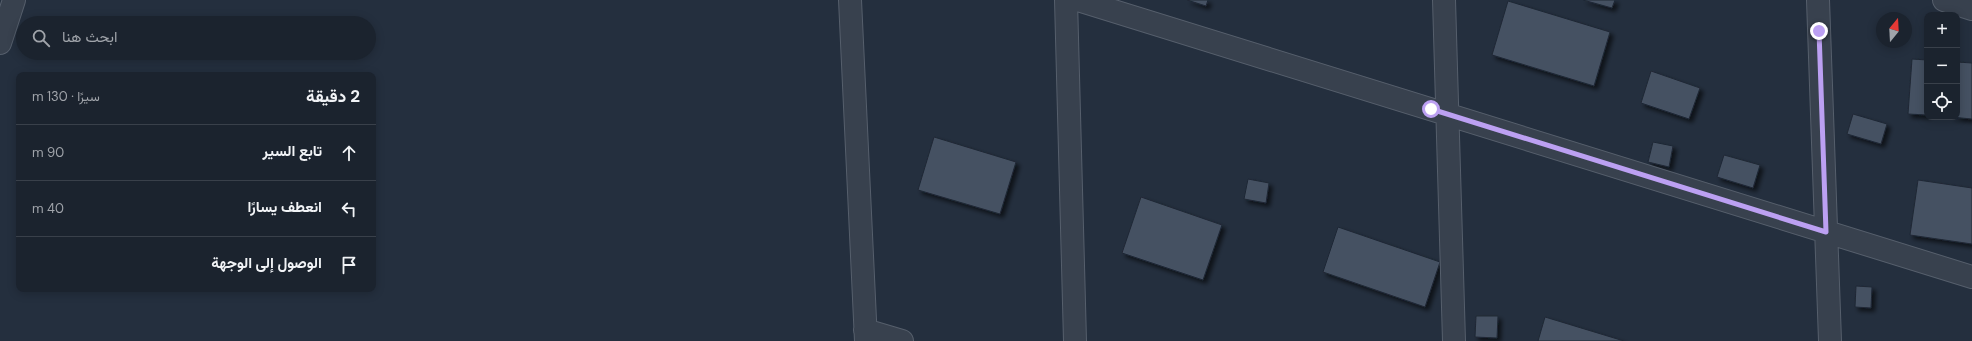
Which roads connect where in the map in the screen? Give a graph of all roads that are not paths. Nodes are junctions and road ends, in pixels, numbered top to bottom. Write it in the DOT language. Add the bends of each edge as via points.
graph roads {
  1 [pos="14,0"];
  2 [pos="850,0"];
  3 [pos="1066,0"];
  4 [pos="1078,0"];
  5 [pos="1444,0"];
  6 [pos="1818,0"];
  7 [pos="1944,0"];
  8 [pos="1972,9"];
  9 [pos="0,43"];
  10 [pos="1446,114"];
  11 [pos="1826,232"];
  12 [pos="1972,277"];
  13 [pos="866,335"];
  14 [pos="902,341"];
  15 [pos="1075,341"];
  16 [pos="1454,341"];
  17 [pos="1830,341"];
  1 -- 9 [label="street"];
  2 -- 13 [label="street"];
  3 -- 15 [label="street"];
  4 -- 10 [label="street"];
  5 -- 10 [label="street"];
  6 -- 11 [label="street"];
  7 -- 8 [label="street"];
  10 -- 11 [label="street"];
  10 -- 16 [label="street"];
  11 -- 12 [label="street"];
  11 -- 17 [label="street"];
  13 -- 14 [label="street"];
}
